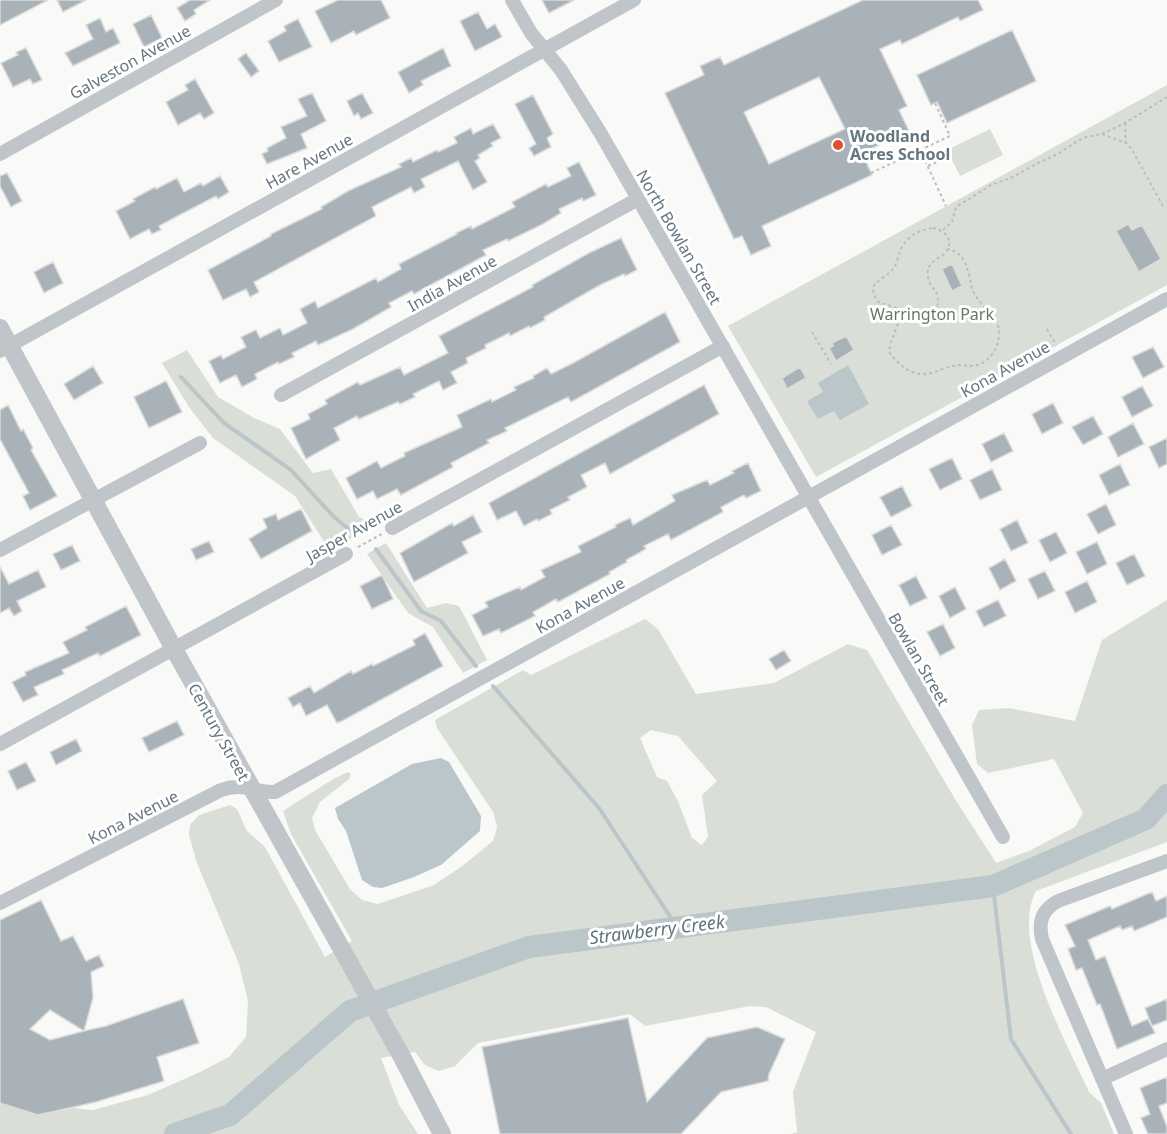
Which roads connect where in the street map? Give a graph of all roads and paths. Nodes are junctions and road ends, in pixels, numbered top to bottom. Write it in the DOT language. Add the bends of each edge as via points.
graph roads {
  1 [pos="276,0"];
  2 [pos="512,0"];
  3 [pos="634,0"];
  4 [pos="544,49"];
  5 [pos="1167,97"];
  6 [pos="935,103"];
  7 [pos="1125,123"];
  8 [pos="1102,134"];
  9 [pos="1126,143"];
  10 [pos="920,150"];
  11 [pos="0,154"];
  12 [pos="950,156"];
  13 [pos="928,166"];
  14 [pos="871,173"];
  15 [pos="638,199"];
  16 [pos="946,206"];
  17 [pos="1163,206"];
  18 [pos="943,230"];
  19 [pos="947,249"];
  20 [pos="1167,299"];
  21 [pos="901,312"];
  22 [pos="0,328"];
  23 [pos="1047,329"];
  24 [pos="812,332"];
  25 [pos="723,346"];
  26 [pos="5,348"];
  27 [pos="1058,348"];
  28 [pos="831,364"];
  29 [pos="281,395"];
  30 [pos="200,442"];
  31 [pos="807,498"];
  32 [pos="94,500"];
  33 [pos="392,528"];
  34 [pos="0,550"];
  35 [pos="345,554"];
  36 [pos="174,649"];
  37 [pos="0,744"];
  38 [pos="250,788"];
  39 [pos="1003,837"];
  40 [pos="1167,861"];
  41 [pos="0,903"];
  42 [pos="1167,1048"];
  43 [pos="1102,1079"];
  44 [pos="442,1134"];
  45 [pos="1126,1134"];
  1 -- 11 [label="street, Galveston Avenue"];
  2 -- 4 [label="street, North Bowlan Street"];
  3 -- 4 [label="street, Hare Avenue"];
  4 -- 15 [label="street, North Bowlan Street" via="561,70"];
  4 -- 26 [label="street, Hare Avenue"];
  5 -- 7 [label="path"];
  6 -- 10 [label="path" via="950,136"];
  7 -- 8 [label="path"];
  7 -- 9 [label="path"];
  8 -- 9 [label="path"];
  8 -- 18 [label="path" via="1086,137 976,193 956,207 952,222"];
  9 -- 17 [label="path"];
  10 -- 13 [label="path"];
  10 -- 14 [label="path"];
  12 -- 13 [label="path"];
  13 -- 16 [label="path"];
  15 -- 25 [label="street, North Bowlan Street"];
  15 -- 29 [label="street, India Avenue"];
  18 -- 19 [label="path" via="949,240"];
  18 -- 21 [label="path" via="926,229 908,238 893,269 875,283 878,302"];
  19 -- 21 [label="path" via="932,261 928,273 938,295 937,309 929,318 916,320"];
  19 -- 21 [label="path" via="956,250 962,257 973,292 997,322 999,341 992,356 974,366 955,365 925,374 912,373 889,352"];
  20 -- 31 [label="street, Kona Avenue"];
  22 -- 26 [label="street, Century Street"];
  23 -- 27 [label="path"];
  24 -- 28 [label="path"];
  25 -- 31 [label="street, North Bowlan Street"];
  25 -- 33 [label="street, Jasper Avenue"];
  26 -- 32 [label="street, Century Street"];
  30 -- 32 [label="street"];
  31 -- 38 [label="street, Kona Avenue" via="275,792"];
  31 -- 39 [label="street, Bowlan Street"];
  32 -- 34 [label="street"];
  32 -- 36 [label="street, Century Street"];
  33 -- 35 [label="path, Jasper Avenue"];
  35 -- 36 [label="street, Jasper Avenue"];
  36 -- 37 [label="street, Jasper Avenue"];
  36 -- 38 [label="street, Century Street"];
  38 -- 41 [label="street, Kona Avenue" via="234,786 221,790"];
  38 -- 44 [label="street, Century Street"];
  40 -- 43 [label="street" via="1058,901 1041,915 1042,939"];
  42 -- 43 [label="street"];
  43 -- 45 [label="street"];
}
